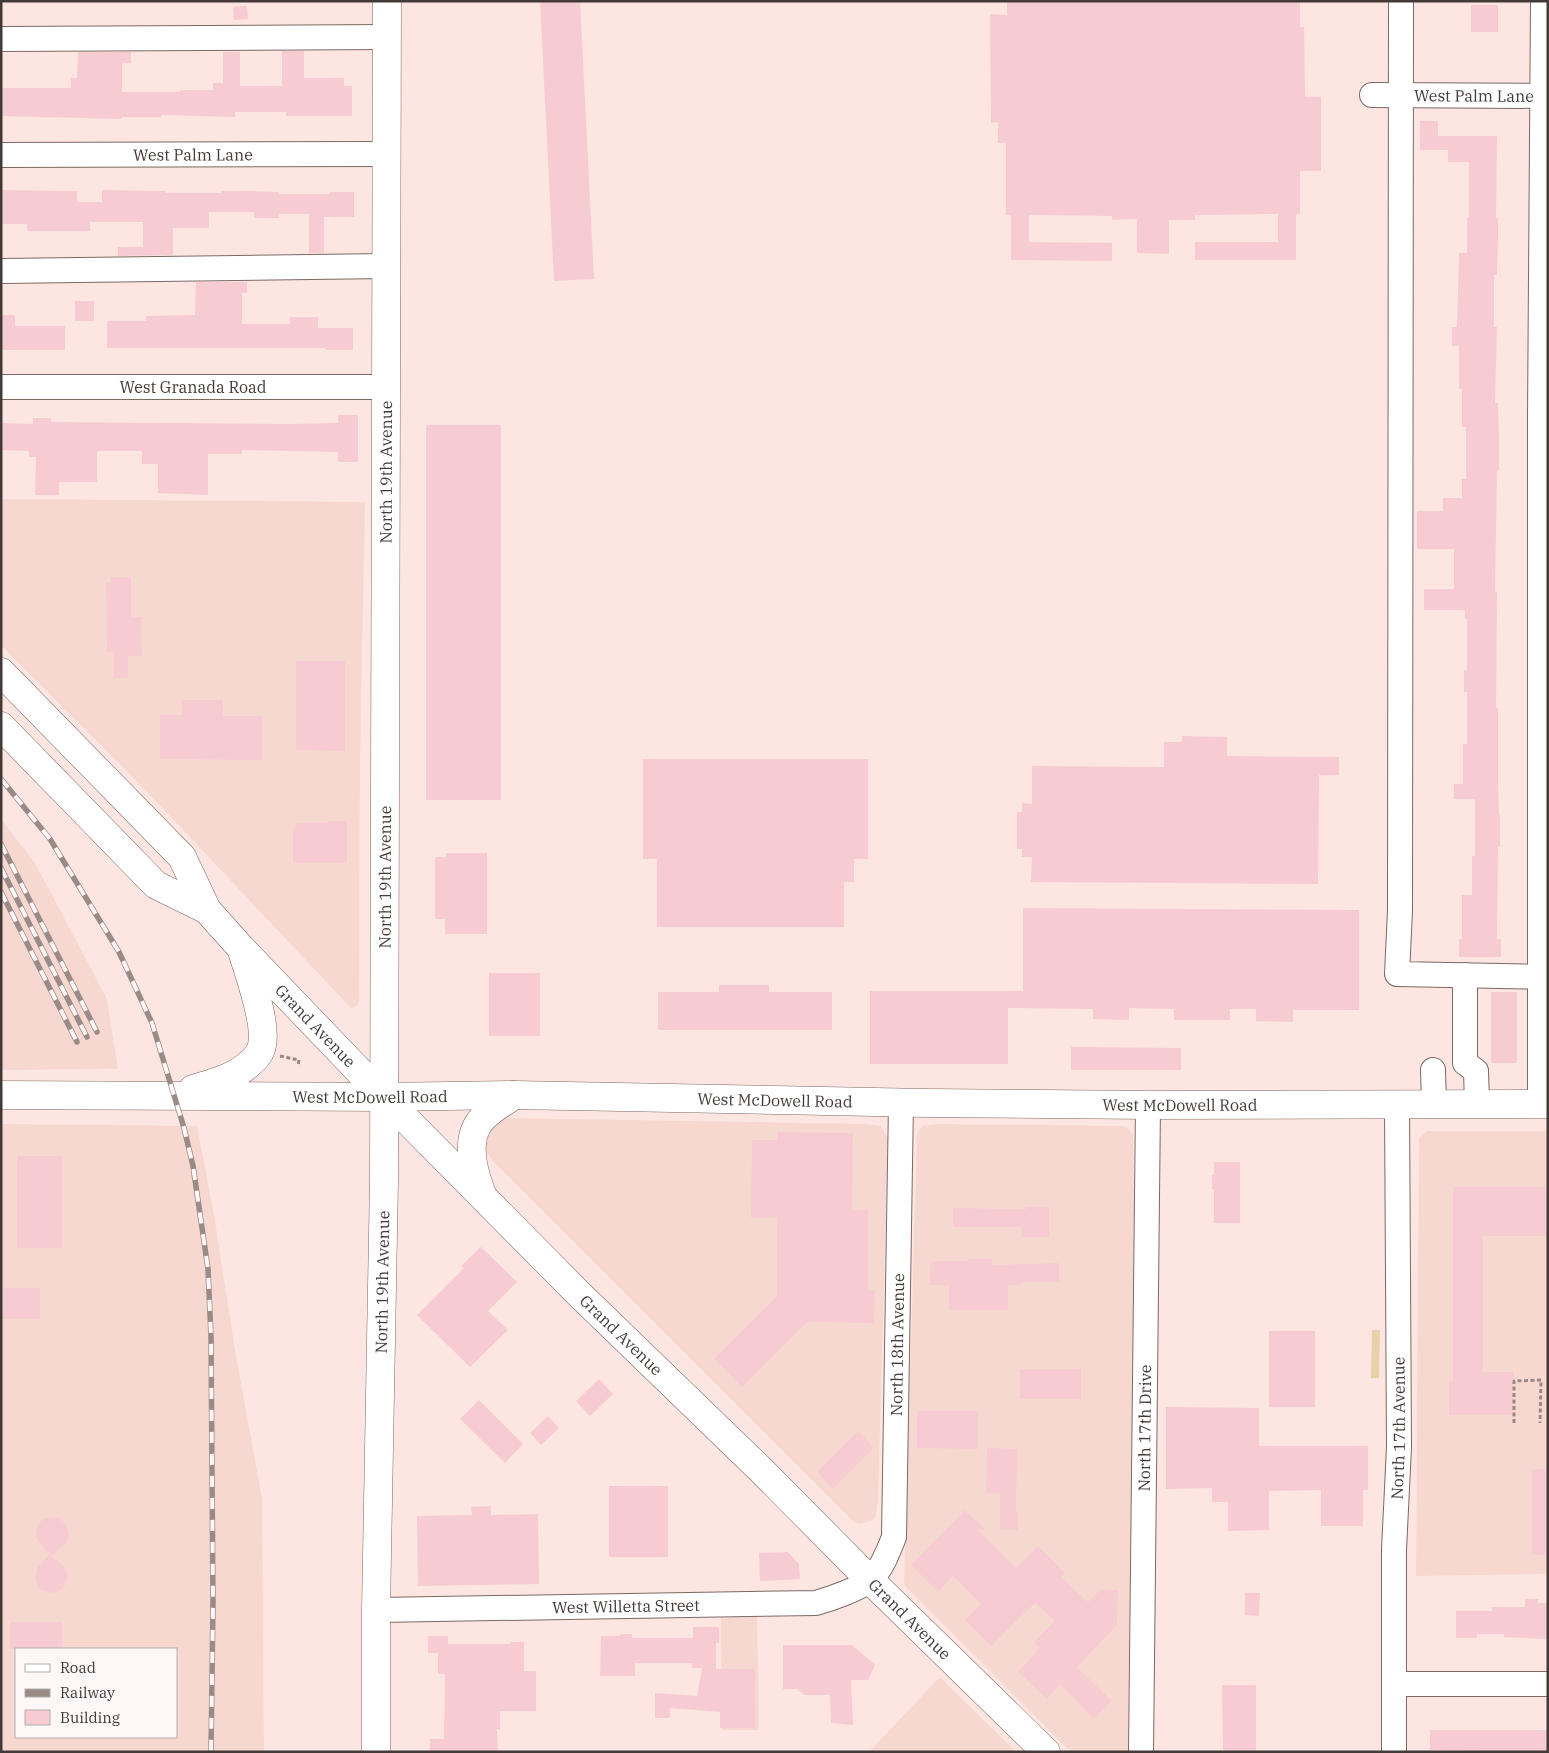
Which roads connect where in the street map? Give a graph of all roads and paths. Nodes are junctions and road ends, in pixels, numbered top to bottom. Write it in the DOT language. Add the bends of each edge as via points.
graph roads {
  1 [pos="387,1"];
  2 [pos="1402,1"];
  3 [pos="1543,1"];
  4 [pos="387,37"];
  5 [pos="1,40"];
  6 [pos="1372,95"];
  7 [pos="1402,95"];
  8 [pos="1545,96"];
  9 [pos="1,154"];
  10 [pos="386,154"];
  11 [pos="387,266"];
  12 [pos="1,271"];
  13 [pos="385,386"];
  14 [pos="1,387"];
  15 [pos="1,672"];
  16 [pos="1,726"];
  17 [pos="207,910"];
  18 [pos="241,948"];
  19 [pos="1465,975"];
  20 [pos="1544,977"];
  21 [pos="274,1055"];
  22 [pos="298,1066"];
  23 [pos="1433,1070"];
  24 [pos="1,1095"];
  25 [pos="175,1095"];
  26 [pos="514,1095"];
  27 [pos="384,1097"];
  28 [pos="901,1102"];
  29 [pos="1397,1104"];
  30 [pos="1434,1104"];
  31 [pos="1477,1104"];
  32 [pos="1544,1104"];
  33 [pos="1148,1105"];
  34 [pos="484,1198"];
  35 [pos="1514,1423"];
  36 [pos="1540,1423"];
  37 [pos="870,1580"];
  38 [pos="376,1610"];
  39 [pos="1395,1684"];
  40 [pos="1548,1684"];
  41 [pos="376,1752"];
  42 [pos="1046,1752"];
  43 [pos="1140,1752"];
  44 [pos="1394,1752"];
  1 -- 4 [label="main road, North 19th Avenue"];
  2 -- 7 [label="street"];
  3 -- 8 [label="street"];
  4 -- 5 [label="street"];
  4 -- 10 [label="main road, North 19th Avenue"];
  6 -- 7 [label="street, West Palm Lane"];
  7 -- 8 [label="street, West Palm Lane"];
  7 -- 19 [label="street" via="1400,912 1397,974"];
  8 -- 20 [label="street" via="1540,427"];
  9 -- 10 [label="street, West Palm Lane"];
  10 -- 11 [label="main road, North 19th Avenue"];
  11 -- 12 [label="street"];
  11 -- 13 [label="main road, North 19th Avenue"];
  13 -- 14 [label="street, West Granada Road"];
  13 -- 27 [label="main road, North 19th Avenue"];
  15 -- 17 [label="main road, Grand Avenue" via="182,857"];
  16 -- 17 [label="main road, Grand Avenue" via="156,885"];
  17 -- 18 [label="main road, Grand Avenue"];
  18 -- 25 [label="main road" via="261,1018 261,1050 241,1070"];
  18 -- 27 [label="main road, Grand Avenue"];
  19 -- 20 [label="street"];
  19 -- 31 [label="street" via="1465,1063 1476,1071"];
  20 -- 32 [label="street"];
  21 -- 22 [label="path" via="299,1060"];
  23 -- 30 [label="street"];
  24 -- 25 [label="main road, West McDowell Road"];
  25 -- 27 [label="main road, West McDowell Road"];
  26 -- 27 [label="main road, West McDowell Road"];
  26 -- 28 [label="main road, West McDowell Road"];
  26 -- 34 [label="main road" via="492,1110 476,1128 472,1160 475,1178"];
  27 -- 34 [label="main road, Grand Avenue"];
  27 -- 38 [label="main road, North 19th Avenue"];
  28 -- 33 [label="main road, West McDowell Road"];
  28 -- 37 [label="street, North 18th Avenue" via="894,1537"];
  29 -- 30 [label="main road, West McDowell Road"];
  29 -- 33 [label="main road, West McDowell Road"];
  29 -- 39 [label="street, North 17th Avenue" via="1399,1447 1394,1550"];
  30 -- 31 [label="main road, West McDowell Road"];
  31 -- 32 [label="main road, West McDowell Road"];
  33 -- 43 [label="street, North 17th Drive"];
  34 -- 37 [label="main road, Grand Avenue"];
  35 -- 36 [label="path" via="1514,1381 1540,1380"];
  37 -- 38 [label="street, West Willetta Street" via="837,1597 816,1603"];
  37 -- 42 [label="main road, Grand Avenue"];
  38 -- 41 [label="main road, North 19th Avenue"];
  39 -- 40 [label="street"];
  39 -- 44 [label="street, North 17th Avenue"];
}
